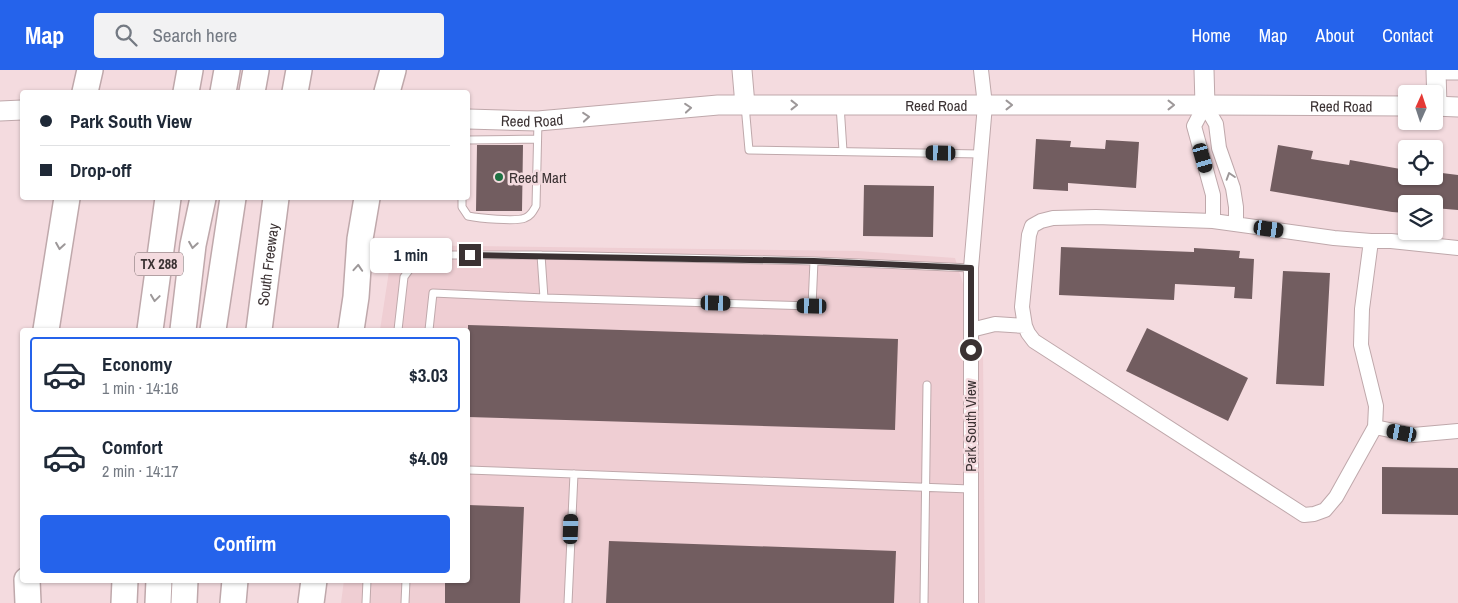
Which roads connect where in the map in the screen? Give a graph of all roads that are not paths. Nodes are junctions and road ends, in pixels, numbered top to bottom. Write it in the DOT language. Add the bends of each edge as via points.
graph roads {
  1 [pos="90,70"];
  2 [pos="190,70"];
  3 [pos="227,70"];
  4 [pos="256,70"];
  5 [pos="299,70"];
  6 [pos="393,70"];
  7 [pos="742,70"];
  8 [pos="981,70"];
  9 [pos="1204,70"];
  10 [pos="1436,70"];
  11 [pos="1447,70"];
  12 [pos="1458,70"];
  13 [pos="1436,85"];
  14 [pos="85,90"];
  15 [pos="186,90"];
  16 [pos="223,90"];
  17 [pos="252,90"];
  18 [pos="295,90"];
  19 [pos="387,90"];
  20 [pos="745,105"];
  21 [pos="840,105"];
  22 [pos="985,105"];
  23 [pos="1205,105"];
  24 [pos="1398,106"];
  25 [pos="1443,106"];
  26 [pos="1458,107"];
  27 [pos="20,110"];
  28 [pos="0,111"];
  29 [pos="470,119"];
  30 [pos="538,130"];
  31 [pos="470,140"];
  32 [pos="843,151"];
  33 [pos="981,154"];
  34 [pos="67,200"];
  35 [pos="168,200"];
  36 [pos="203,200"];
  37 [pos="233,200"];
  38 [pos="276,200"];
  39 [pos="367,200"];
  40 [pos="462,200"];
  41 [pos="1213,221"];
  42 [pos="1236,224"];
  43 [pos="1371,241"];
  44 [pos="1458,248"];
  45 [pos="541,256"];
  46 [pos="814,261"];
  47 [pos="971,268"];
  48 [pos="544,298"];
  49 [pos="1025,326"];
  50 [pos="46,328"];
  51 [pos="150,328"];
  52 [pos="183,328"];
  53 [pos="213,328"];
  54 [pos="259,328"];
  55 [pos="351,328"];
  56 [pos="398,328"];
  57 [pos="429,328"];
  58 [pos="971,330"];
  59 [pos="927,385"];
  60 [pos="1375,428"];
  61 [pos="1458,431"];
  62 [pos="470,470"];
  63 [pos="574,474"];
  64 [pos="926,488"];
  65 [pos="970,489"];
  66 [pos="27,583"];
  67 [pos="125,583"];
  68 [pos="159,583"];
  69 [pos="185,583"];
  70 [pos="235,583"];
  71 [pos="314,583"];
  72 [pos="367,583"];
  73 [pos="406,583"];
  74 [pos="28,603"];
  75 [pos="124,603"];
  76 [pos="158,603"];
  77 [pos="184,603"];
  78 [pos="233,603"];
  79 [pos="311,603"];
  80 [pos="366,603"];
  81 [pos="405,603"];
  82 [pos="568,603"];
  83 [pos="924,603"];
  84 [pos="971,603"];
  1 -- 14 [label="highway"];
  2 -- 15 [label="highway"];
  3 -- 16 [label="highway"];
  4 -- 17 [label="highway"];
  5 -- 18 [label="highway"];
  6 -- 19 [label="highway"];
  7 -- 20 [label="street"];
  8 -- 22 [label="street, Park South View"];
  9 -- 23 [label="street"];
  10 -- 13 [label="street"];
  11 -- 12 [label="street"];
  20 -- 21 [label="street, Reed Road, one-way"];
  30 -- 20 [label="street, Reed Road, one-way" via="718,105"];
  20 -- 32 [label="lane" via="749,150"];
  21 -- 22 [label="street, Reed Road"];
  21 -- 32 [label="lane"];
  22 -- 23 [label="street, Reed Road, one-way"];
  22 -- 33 [label="street, Park South View"];
  23 -- 24 [label="street, Reed Road"];
  23 -- 41 [label="street" via="1194,126 1213,195"];
  42 -- 23 [label="street, one-way" via="1234,188 1219,148 1216,124"];
  25 -- 26 [label="street"];
  27 -- 28 [label="street"];
  29 -- 30 [label="street, Reed Road"];
  30 -- 31 [label="lane"];
  30 -- 40 [label="lane" via="536,206 531,215 523,219 477,218 468,216"];
  32 -- 33 [label="lane"];
  33 -- 47 [label="street, Park South View"];
  34 -- 50 [label="highway, one-way"];
  35 -- 51 [label="highway, TX 288, one-way"];
  36 -- 52 [label="highway, one-way" via="193,245"];
  37 -- 53 [label="highway"];
  38 -- 54 [label="highway, South Freeway"];
  55 -- 39 [label="highway, one-way"];
  41 -- 42 [label="street"];
  41 -- 49 [label="street" via="1053,218 1032,226 1022,307"];
  42 -- 43 [label="street"];
  43 -- 44 [label="street"];
  43 -- 60 [label="street" via="1361,345 1376,406"];
  45 -- 46 [label="lane"];
  45 -- 48 [label="lane"];
  45 -- 56 [label="lane" via="435,255 417,259 404,277"];
  46 -- 47 [label="lane"];
  46 -- 48 [label="lane" via="812,306"];
  47 -- 58 [label="street, Park South View"];
  48 -- 57 [label="lane" via="433,293"];
  49 -- 58 [label="street" via="995,324"];
  49 -- 60 [label="street" via="1034,341 1304,515 1325,510 1336,497"];
  58 -- 65 [label="street, Park South View"];
  59 -- 64 [label="lane"];
  60 -- 61 [label="street" via="1413,434"];
  62 -- 63 [label="lane"];
  63 -- 64 [label="lane"];
  63 -- 82 [label="lane"];
  64 -- 65 [label="lane"];
  64 -- 83 [label="lane"];
  65 -- 84 [label="street, Park South View"];
  66 -- 74 [label="highway"];
  67 -- 75 [label="highway"];
  68 -- 76 [label="highway"];
  69 -- 77 [label="highway"];
  70 -- 78 [label="highway"];
  71 -- 79 [label="highway"];
  72 -- 80 [label="lane"];
  73 -- 81 [label="lane"];
}
